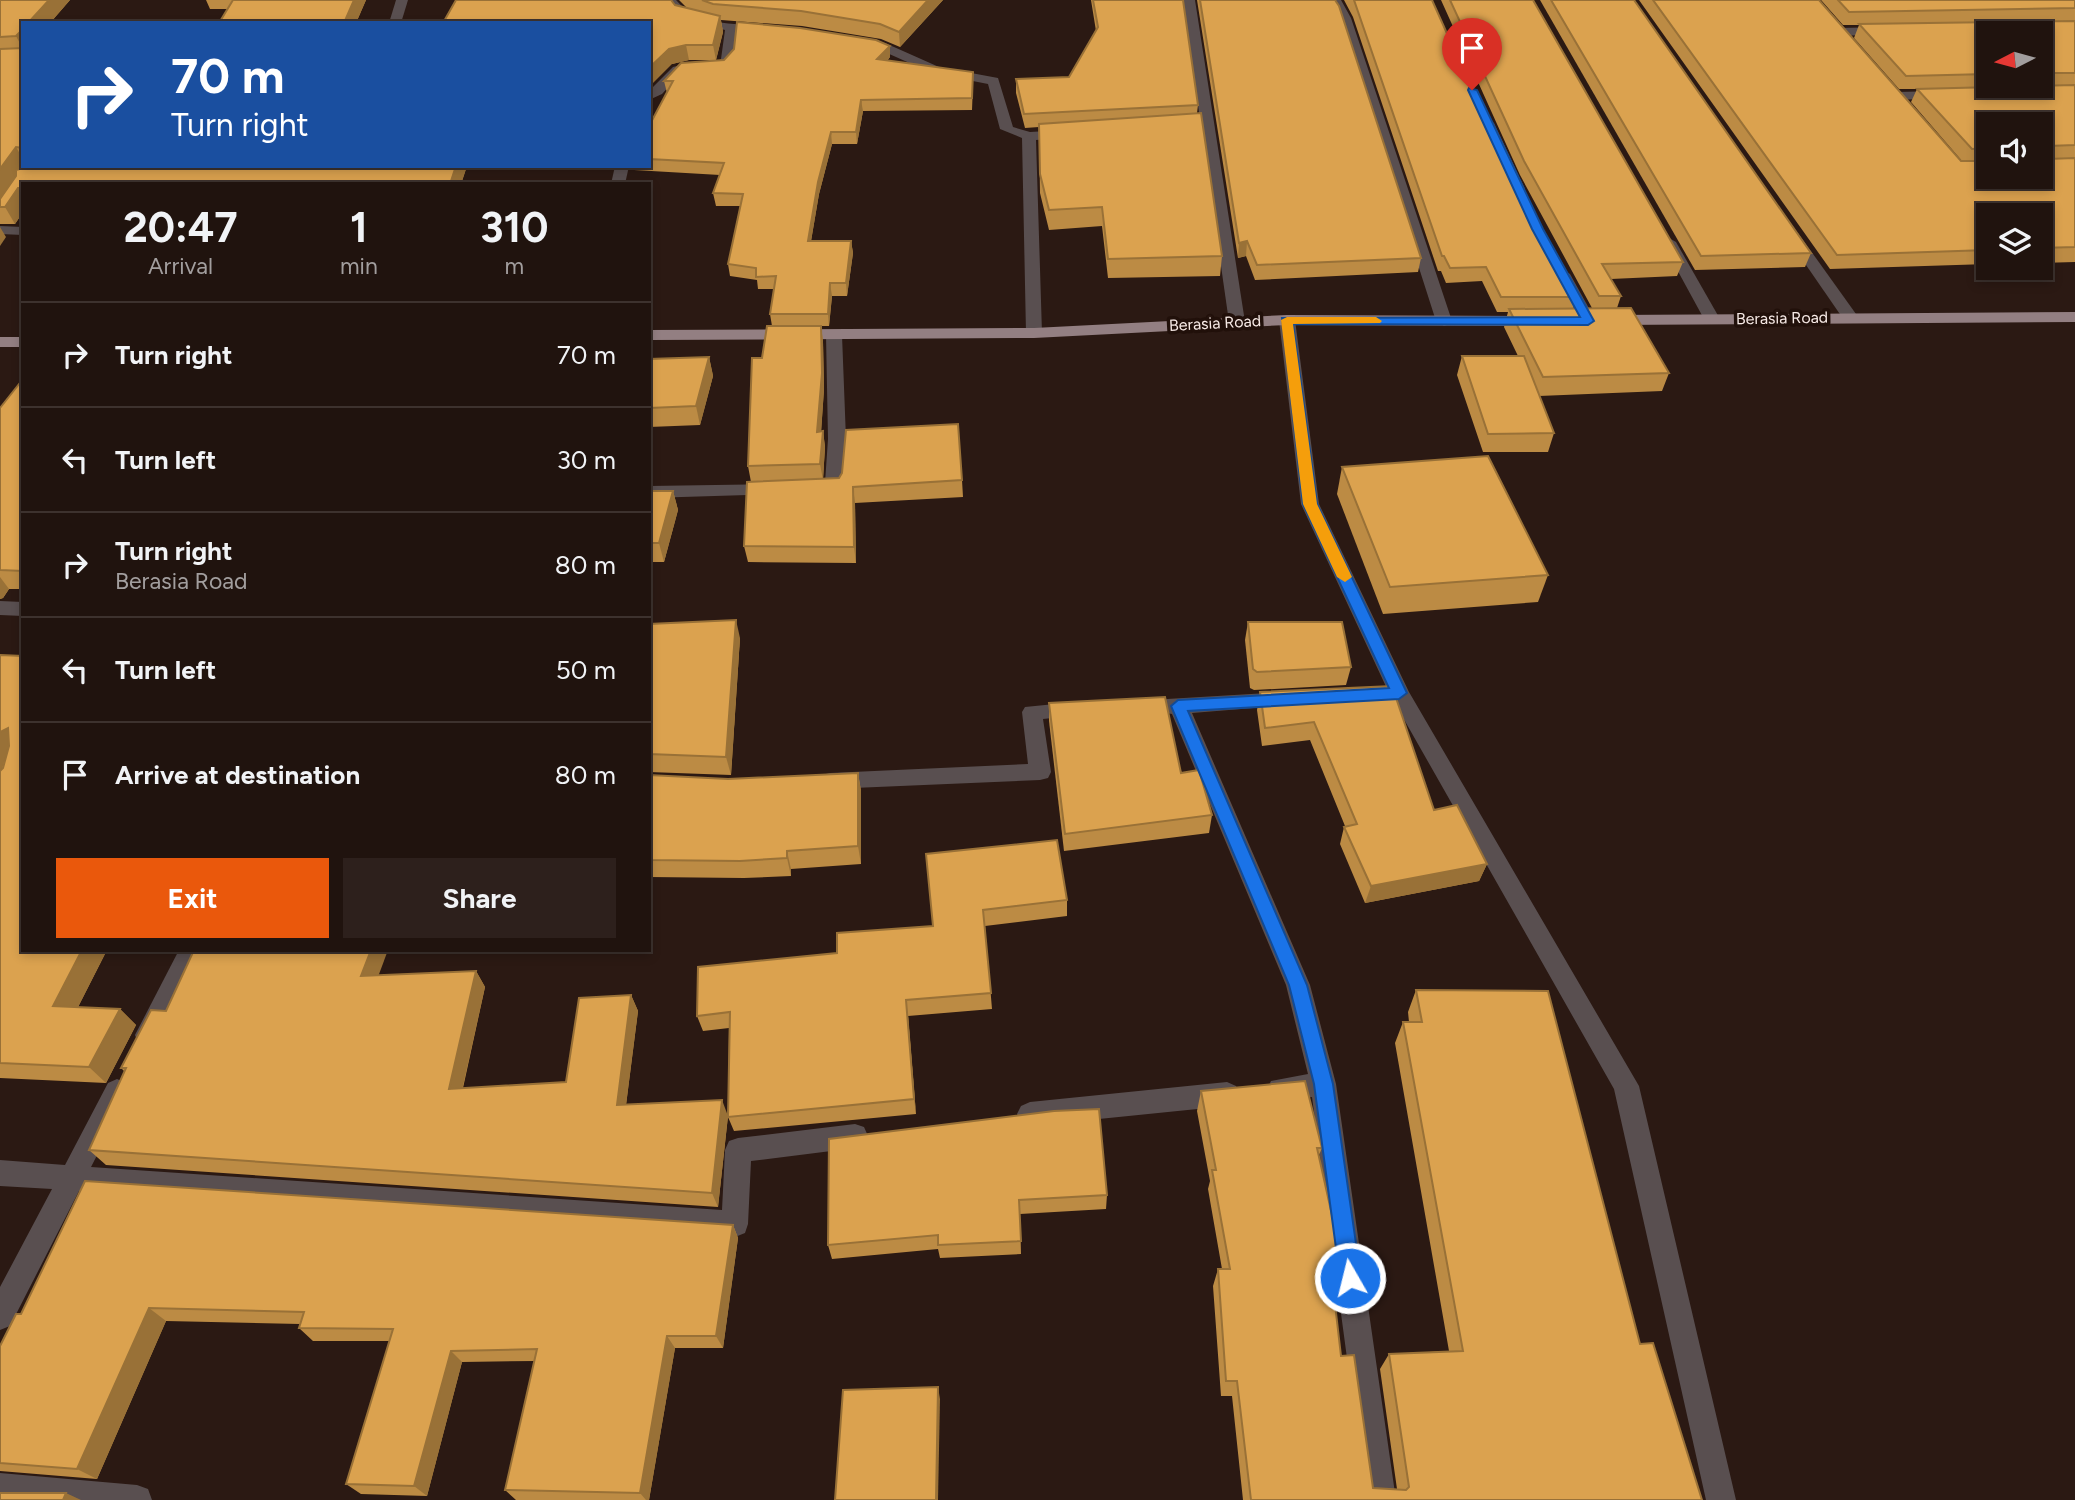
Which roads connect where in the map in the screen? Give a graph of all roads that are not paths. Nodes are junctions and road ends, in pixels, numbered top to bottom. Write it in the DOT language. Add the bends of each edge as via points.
graph roads {
  1 [pos="402,0"];
  2 [pos="670,0"];
  3 [pos="1189,0"];
  4 [pos="1335,0"];
  5 [pos="396,21"];
  6 [pos="732,27"];
  7 [pos="778,31"];
  8 [pos="1902,31"];
  9 [pos="855,42"];
  10 [pos="1855,50"];
  11 [pos="651,95"];
  12 [pos="1950,95"];
  13 [pos="1483,113"];
  14 [pos="1911,114"];
  15 [pos="1083,133"];
  16 [pos="1028,136"];
  17 [pos="1522,197"];
  18 [pos="1658,224"];
  19 [pos="1787,227"];
  20 [pos="0,230"];
  21 [pos="21,231"];
  22 [pos="1556,264"];
  23 [pos="1850,317"];
  24 [pos="2075,317"];
  25 [pos="1712,319"];
  26 [pos="1287,320"];
  27 [pos="1444,321"];
  28 [pos="1549,321"];
  29 [pos="1581,321"];
  30 [pos="1237,322"];
  31 [pos="1034,332"];
  32 [pos="651,335"];
  33 [pos="834,335"];
  34 [pos="0,342"];
  35 [pos="21,342"];
  36 [pos="651,492"];
  37 [pos="0,608"];
  38 [pos="21,609"];
  39 [pos="1399,693"];
  40 [pos="1371,695"];
  41 [pos="1303,699"];
  42 [pos="1178,706"];
  43 [pos="1152,707"];
  44 [pos="1098,709"];
  45 [pos="803,782"];
  46 [pos="190,952"];
  47 [pos="1324,1084"];
  48 [pos="1010,1116"];
  49 [pos="874,1133"];
  50 [pos="0,1173"];
  51 [pos="73,1176"];
  52 [pos="0,1316"];
  53 [pos="0,1488"];
  54 [pos="137,1500"];
  55 [pos="1381,1500"];
  56 [pos="1721,1500"];
  1 -- 5 [label="street"];
  2 -- 6 [label="street" via="683,15"];
  3 -- 30 [label="street" via="1200,126"];
  4 -- 27 [label="street" via="1345,18"];
  6 -- 7 [label="street"];
  6 -- 11 [label="street" via="727,60 720,66 674,71 659,92"];
  8 -- 10 [label="street" via="1834,26"];
  9 -- 16 [label="street" via="881,46 936,69 994,81 1007,129"];
  12 -- 14 [label="street" via="1891,91"];
  13 -- 17 [label="street"];
  15 -- 16 [label="street"];
  16 -- 31 [label="street"];
  18 -- 25 [label="street"];
  19 -- 23 [label="street"];
  20 -- 21 [label="street"];
  22 -- 29 [label="street"];
  23 -- 24 [label="main road, Berasia Road"];
  23 -- 25 [label="main road, Berasia Road"];
  25 -- 29 [label="main road, Berasia Road"];
  26 -- 27 [label="main road, Berasia Road"];
  26 -- 30 [label="main road, Berasia Road"];
  26 -- 39 [label="street" via="1310,504"];
  27 -- 28 [label="main road, Berasia Road"];
  30 -- 31 [label="main road, Berasia Road"];
  31 -- 33 [label="main road, Berasia Road"];
  32 -- 33 [label="main road, Berasia Road"];
  33 -- 36 [label="street" via="837,439 833,489"];
  34 -- 35 [label="main road"];
  37 -- 38 [label="street"];
  39 -- 40 [label="street"];
  39 -- 56 [label="street" via="1626,1086"];
  41 -- 42 [label="street"];
  42 -- 43 [label="street"];
  42 -- 47 [label="street" via="1298,985"];
  44 -- 45 [label="street" via="1032,712 1040,772"];
  46 -- 51 [label="street"];
  47 -- 48 [label="street"];
  47 -- 55 [label="street"];
  49 -- 51 [label="street" via="738,1150 735,1224"];
  50 -- 51 [label="street"];
  51 -- 52 [label="street"];
  53 -- 54 [label="street"];
}
